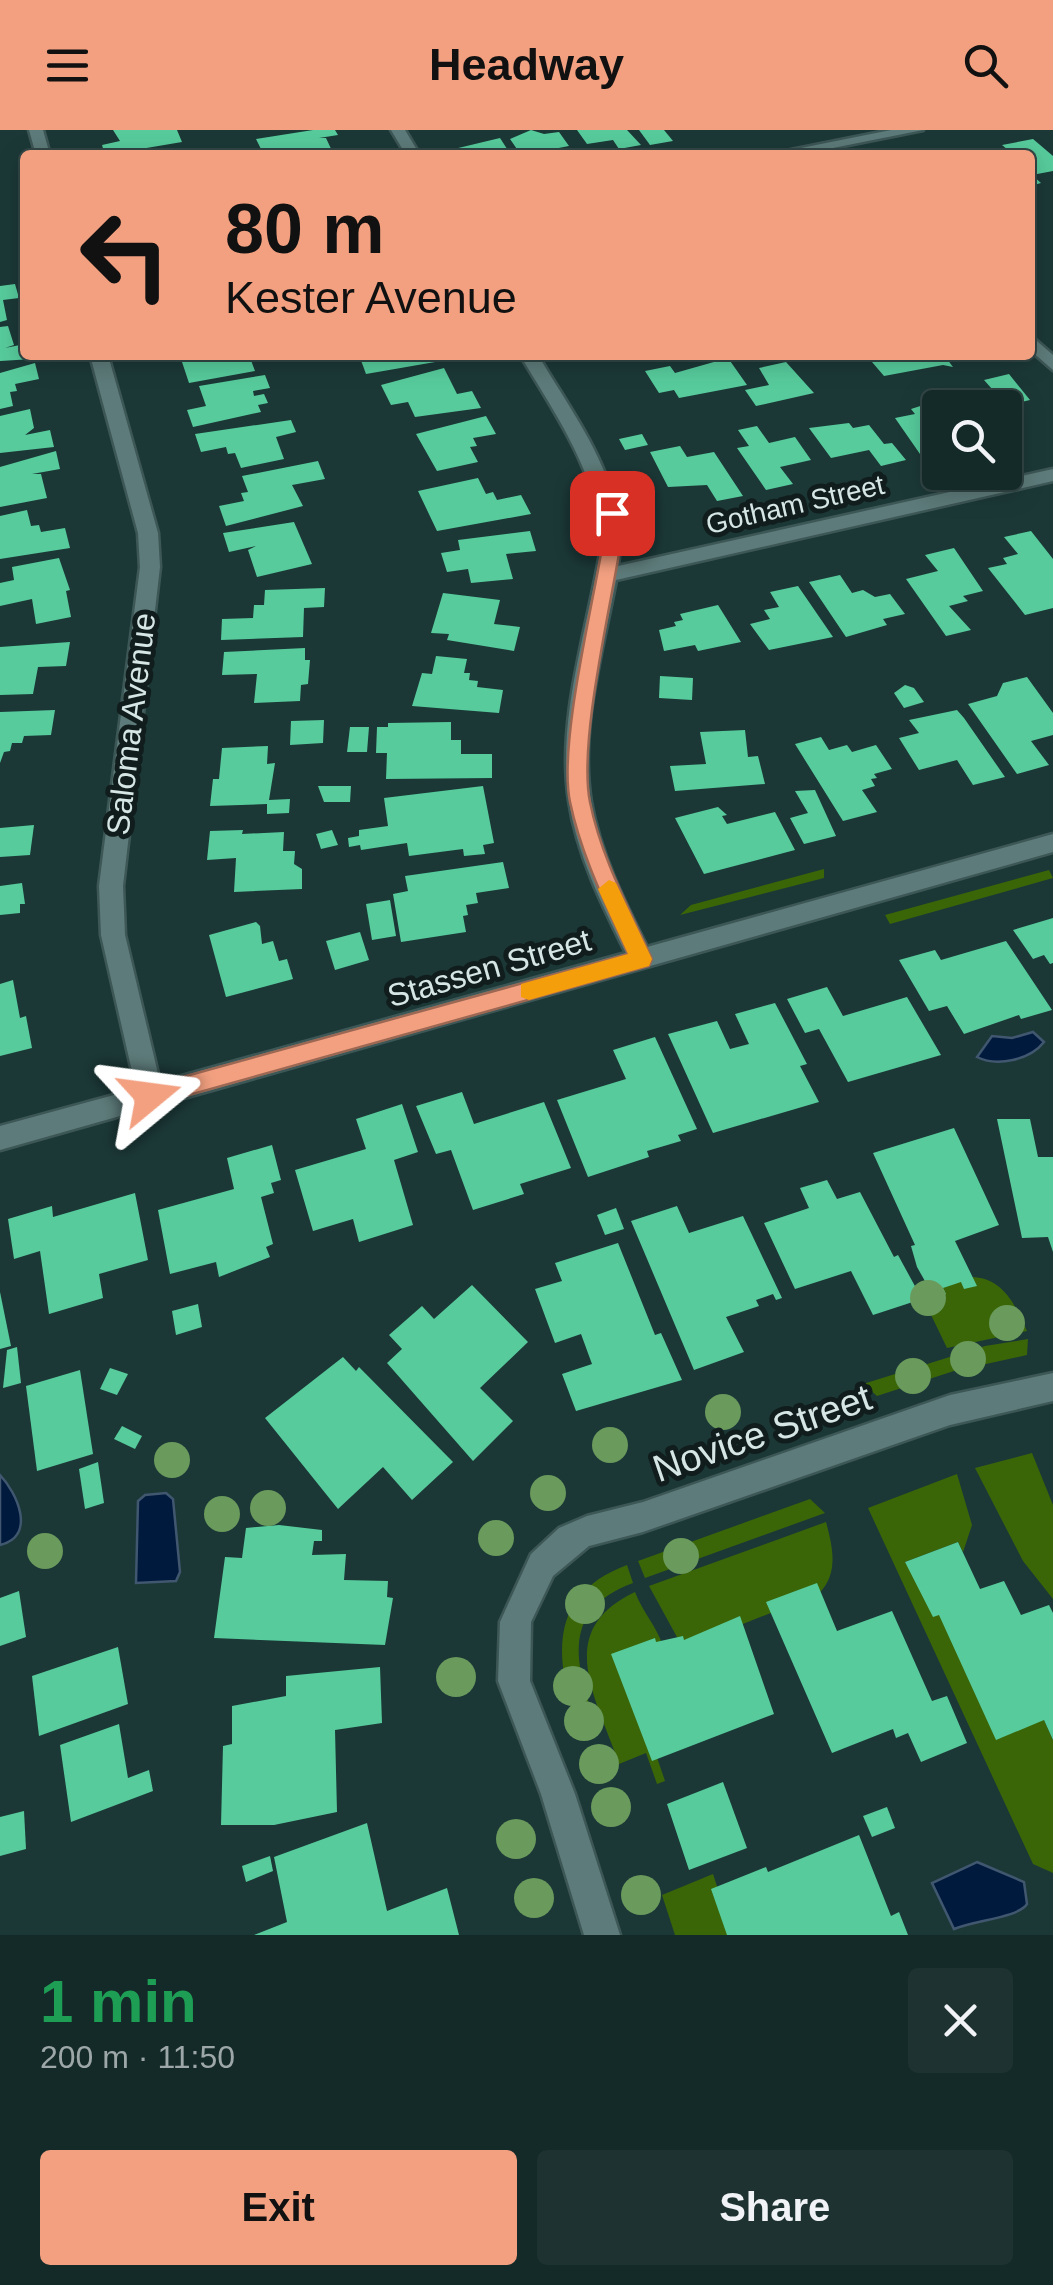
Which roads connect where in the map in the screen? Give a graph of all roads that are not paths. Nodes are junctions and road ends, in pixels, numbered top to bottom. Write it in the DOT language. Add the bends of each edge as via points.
graph roads {
  1 [pos="916,130"];
  2 [pos="802,150"];
  3 [pos="1035,345"];
  4 [pos="100,360"];
  5 [pos="532,360"];
  6 [pos="1053,365"];
  7 [pos="1053,475"];
  8 [pos="607,575"];
  9 [pos="1053,843"];
  10 [pos="641,959"];
  11 [pos="150,1096"];
  12 [pos="0,1138"];
  13 [pos="1053,1387"];
  14 [pos="602,1935"];
  1 -- 2 [label="street"];
  3 -- 6 [label="street"];
  4 -- 11 [label="street, Saloma Avenue" via="148,533 150,568 111,886 113,935"];
  5 -- 8 [label="street" via="612,513"];
  7 -- 8 [label="street, Gotham Street"];
  8 -- 10 [label="street" via="579,750 579,799 596,857"];
  9 -- 10 [label="street, Stassen Street"];
  10 -- 11 [label="street, Stassen Street"];
  11 -- 12 [label="street, Stassen Street"];
  13 -- 14 [label="street, Novice Street" via="950,1410 592,1529 556,1550 524,1596 513,1678"];
}
